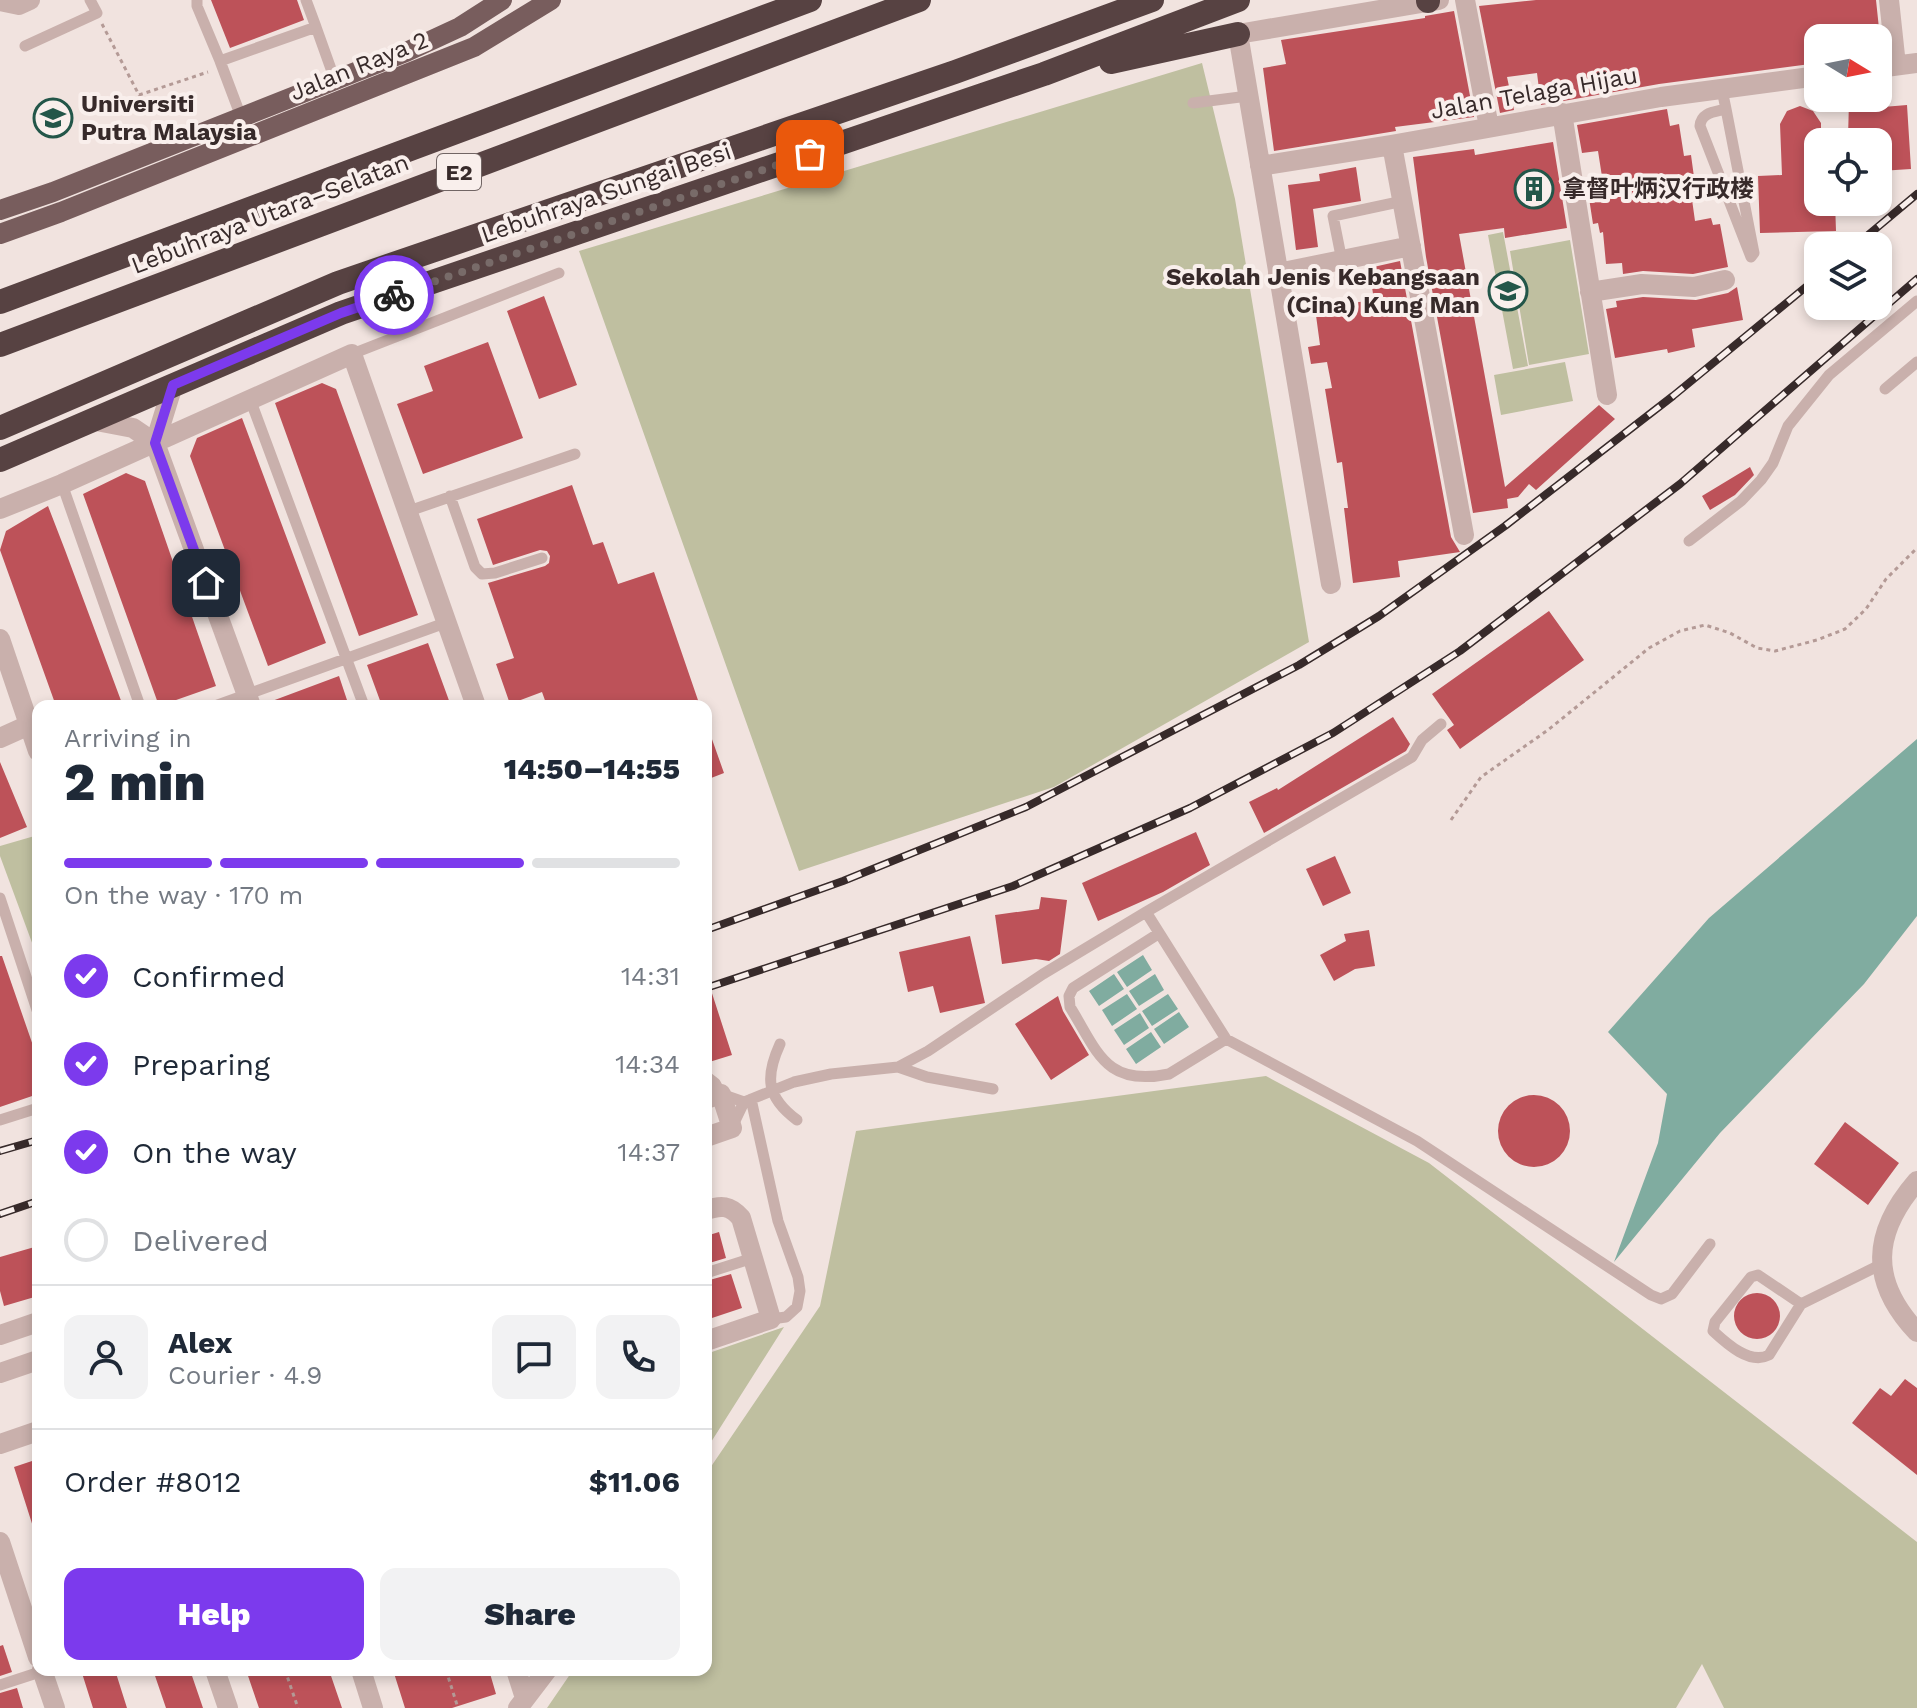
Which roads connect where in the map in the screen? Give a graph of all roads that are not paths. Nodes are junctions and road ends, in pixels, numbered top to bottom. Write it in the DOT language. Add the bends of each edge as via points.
graph roads {
  1 [pos="30,0"];
  2 [pos="90,0"];
  3 [pos="197,0"];
  4 [pos="306,0"];
  5 [pos="502,0"];
  6 [pos="551,0"];
  7 [pos="810,0"];
  8 [pos="919,0"];
  9 [pos="1152,0"];
  10 [pos="1238,0"];
  11 [pos="1431,0"];
  12 [pos="1465,0"];
  13 [pos="1889,0"];
  14 [pos="0,1"];
  15 [pos="1888,24"];
  16 [pos="316,27"];
  17 [pos="1238,34"];
  18 [pos="25,46"];
  19 [pos="1917,63"];
  20 [pos="221,64"];
  21 [pos="1892,66"];
  22 [pos="1044,74"];
  23 [pos="1804,80"];
  24 [pos="335,81"];
  25 [pos="1248,96"];
  26 [pos="1724,100"];
  27 [pos="343,101"];
  28 [pos="1193,103"];
  29 [pos="1562,113"];
  30 [pos="241,118"];
  31 [pos="1489,127"];
  32 [pos="249,138"];
  33 [pos="1392,145"];
  34 [pos="1260,166"];
  35 [pos="1403,201"];
  36 [pos="0,210"];
  37 [pos="0,234"];
  38 [pos="1411,246"];
  39 [pos="1342,261"];
  40 [pos="559,273"];
  41 [pos="1278,273"];
  42 [pos="1725,280"];
  43 [pos="1590,292"];
  44 [pos="1917,301"];
  45 [pos="0,302"];
  46 [pos="0,345"];
  47 [pos="352,354"];
  48 [pos="1917,362"];
  49 [pos="173,385"];
  50 [pos="1885,389"];
  51 [pos="1607,395"];
  52 [pos="250,399"];
  53 [pos="91,420"];
  54 [pos="0,428"];
  55 [pos="155,443"];
  56 [pos="575,454"];
  57 [pos="0,460"];
  58 [pos="62,484"];
  59 [pos="450,496"];
  60 [pos="0,509"];
  61 [pos="405,512"];
  62 [pos="1464,535"];
  63 [pos="1689,541"];
  64 [pos="542,558"];
  65 [pos="1331,584"];
  66 [pos="445,623"];
  67 [pos="0,639"];
  68 [pos="346,658"];
  69 [pos="138,700"];
  70 [pos="249,700"];
  71 [pos="362,700"];
  72 [pos="474,700"];
  73 [pos="1441,724"];
  74 [pos="29,725"];
  75 [pos="32,734"];
  76 [pos="0,738"];
  77 [pos="0,898"];
  78 [pos="1146,912"];
  79 [pos="1158,934"];
  80 [pos="32,995"];
  81 [pos="1226,1039"];
  82 [pos="780,1044"];
  83 [pos="898,1067"];
  84 [pos="772,1089"];
  85 [pos="993,1089"];
  86 [pos="714,1096"];
  87 [pos="748,1100"];
  88 [pos="32,1110"];
  89 [pos="0,1120"];
  90 [pos="797,1120"];
  91 [pos="732,1128"];
  92 [pos="712,1135"];
  93 [pos="1917,1181"];
  94 [pos="713,1208"];
  95 [pos="1710,1244"];
  96 [pos="753,1258"];
  97 [pos="1880,1265"];
  98 [pos="712,1271"];
  99 [pos="1801,1304"];
  100 [pos="771,1319"];
  101 [pos="32,1324"];
  102 [pos="1917,1332"];
  103 [pos="0,1335"];
  104 [pos="712,1339"];
  105 [pos="32,1362"];
  106 [pos="0,1373"];
  107 [pos="32,1433"];
  108 [pos="0,1444"];
  109 [pos="0,1542"];
  110 [pos="32,1639"];
  111 [pos="32,1674"];
  112 [pos="44,1676"];
  113 [pos="217,1676"];
  114 [pos="363,1676"];
  115 [pos="517,1676"];
  116 [pos="542,1676"];
  117 [pos="0,1685"];
  118 [pos="522,1703"];
  119 [pos="55,1708"];
  120 [pos="228,1708"];
  121 [pos="373,1708"];
  1 -- 14 [label="street" via="19,5"];
  2 -- 18 [label="lane" via="97,13"];
  3 -- 20 [label="lane"];
  4 -- 16 [label="lane"];
  5 -- 24 [label="main road, Jalan Raya 2" via="460,27"];
  6 -- 27 [label="main road, Jalan Raya 2" via="474,47"];
  7 -- 45 [label="highway, Lebuhraya Utara–Selatan / E2"];
  8 -- 46 [label="highway, Lebuhraya Utara–Selatan / E2"];
  9 -- 54 [label="highway, Lebuhraya Sungai Besi" via="338,283"];
  10 -- 22 [label="highway, Lebuhraya Sungai Besi"];
  11 -- 17 [label="street"];
  12 -- 31 [label="street"];
  13 -- 15 [label="street"];
  16 -- 20 [label="lane"];
  16 -- 24 [label="lane"];
  17 -- 22 [label="highway"];
  17 -- 25 [label="street"];
  19 -- 21 [label="street"];
  20 -- 30 [label="lane"];
  22 -- 49 [label="highway, Lebuhraya Sungai Besi" via="341,313"];
  23 -- 26 [label="street, Jalan Telaga Hijau"];
  24 -- 27 [label="lane"];
  24 -- 30 [label="main road, Jalan Raya 2"];
  25 -- 28 [label="lane"];
  25 -- 34 [label="street"];
  26 -- 26 [label="lane" via="1754,253 1751,257 1700,126 1700,119"];
  26 -- 29 [label="street, Jalan Telaga Hijau"];
  27 -- 32 [label="main road, Jalan Raya 2"];
  29 -- 31 [label="street, Jalan Telaga Hijau"];
  29 -- 43 [label="street"];
  30 -- 32 [label="lane"];
  30 -- 36 [label="main road, Jalan Raya 2"];
  31 -- 33 [label="street, Jalan Telaga Hijau"];
  32 -- 37 [label="main road, Jalan Raya 2"];
  33 -- 34 [label="street, Jalan Telaga Hijau"];
  33 -- 35 [label="street"];
  34 -- 41 [label="street"];
  35 -- 38 [label="street"];
  35 -- 39 [label="lane" via="1333,216"];
  38 -- 39 [label="street"];
  38 -- 62 [label="street"];
  39 -- 41 [label="street"];
  40 -- 47 [label="lane"];
  41 -- 65 [label="street"];
  42 -- 43 [label="street" via="1694,287 1642,284"];
  43 -- 51 [label="street"];
  44 -- 63 [label="lane" via="1829,375 1788,426 1761,480"];
  47 -- 52 [label="street"];
  47 -- 61 [label="street"];
  48 -- 50 [label="lane"];
  49 -- 53 [label="highway, Lebuhraya Sungai Besi"];
  49 -- 55 [label="street"];
  52 -- 55 [label="street"];
  52 -- 68 [label="lane"];
  53 -- 55 [label="street" via="133,428"];
  53 -- 57 [label="highway, Lebuhraya Sungai Besi"];
  55 -- 58 [label="street"];
  55 -- 70 [label="street"];
  56 -- 59 [label="lane"];
  58 -- 60 [label="street"];
  58 -- 69 [label="lane"];
  59 -- 61 [label="lane"];
  59 -- 64 [label="lane" via="482,574"];
  61 -- 66 [label="street"];
  66 -- 68 [label="lane"];
  66 -- 72 [label="street"];
  67 -- 74 [label="street"];
  68 -- 70 [label="lane"];
  68 -- 71 [label="lane"];
  73 -- 78 [label="lane" via="1412,757"];
  74 -- 75 [label="street"];
  74 -- 76 [label="street"];
  77 -- 80 [label="lane"];
  78 -- 79 [label="lane"];
  78 -- 83 [label="lane"];
  79 -- 81 [label="lane"];
  79 -- 81 [label="lane" via="1073,988 1069,996 1070,1007 1107,1066 1125,1075 1158,1076"];
  81 -- 95 [label="lane" via="1417,1141 1661,1299 1672,1294"];
  82 -- 84 [label="lane" via="769,1074"];
  83 -- 84 [label="lane" via="831,1074"];
  83 -- 85 [label="lane"];
  84 -- 87 [label="lane"];
  84 -- 90 [label="lane"];
  86 -- 87 [label="lane"];
  86 -- 91 [label="street"];
  87 -- 91 [label="lane"];
  87 -- 100 [label="lane" via="800,1291 797,1307 786,1317"];
  88 -- 89 [label="lane"];
  91 -- 92 [label="street"];
  93 -- 97 [label="street" via="1885,1234"];
  94 -- 96 [label="street" via="733,1208 741,1218"];
  96 -- 98 [label="lane"];
  96 -- 100 [label="street"];
  97 -- 99 [label="lane"];
  97 -- 102 [label="street" via="1893,1301"];
  99 -- 99 [label="lane" via="1758,1275 1751,1277 1713,1331 1760,1359 1769,1355"];
  100 -- 104 [label="street"];
  101 -- 103 [label="street"];
  105 -- 106 [label="street"];
  107 -- 108 [label="street"];
  109 -- 110 [label="street"];
  111 -- 117 [label="lane"];
  112 -- 119 [label="street"];
  113 -- 120 [label="street"];
  114 -- 121 [label="street"];
  115 -- 118 [label="street"];
  116 -- 118 [label="street"];
}
